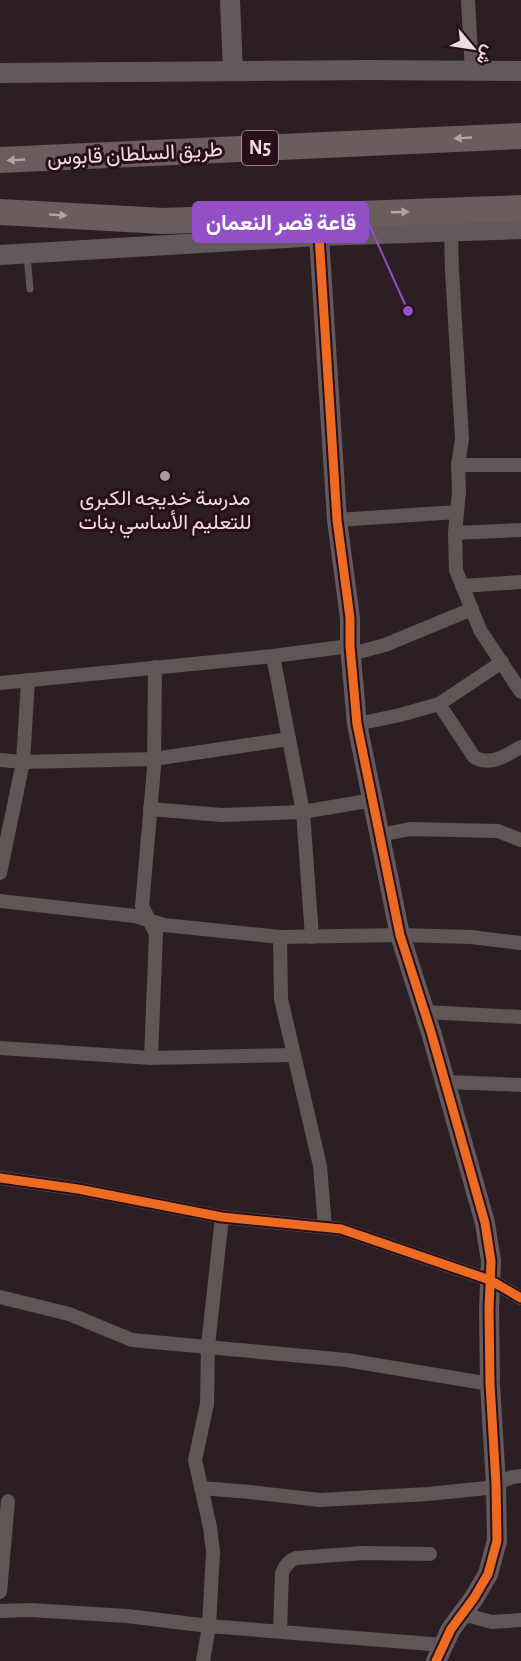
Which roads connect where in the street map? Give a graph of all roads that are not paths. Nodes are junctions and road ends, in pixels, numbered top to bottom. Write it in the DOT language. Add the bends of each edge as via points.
graph roads {
  1 [pos="230,0"];
  2 [pos="468,0"];
  3 [pos="233,71"];
  4 [pos="471,71"];
  5 [pos="521,71"];
  6 [pos="0,73"];
  7 [pos="521,136"];
  8 [pos="0,160"];
  9 [pos="521,208"];
  10 [pos="0,212"];
  11 [pos="521,229"];
  12 [pos="451,232"];
  13 [pos="319,236"];
  14 [pos="26,254"];
  15 [pos="0,255"];
  16 [pos="30,289"];
  17 [pos="459,465"];
  18 [pos="521,465"];
  19 [pos="457,512"];
  20 [pos="337,520"];
  21 [pos="521,531"];
  22 [pos="455,533"];
  23 [pos="521,582"];
  24 [pos="462,585"];
  25 [pos="472,609"];
  26 [pos="351,650"];
  27 [pos="273,656"];
  28 [pos="502,662"];
  29 [pos="155,667"];
  30 [pos="28,680"];
  31 [pos="0,683"];
  32 [pos="521,692"];
  33 [pos="439,704"];
  34 [pos="357,724"];
  35 [pos="289,738"];
  36 [pos="521,747"];
  37 [pos="154,759"];
  38 [pos="0,760"];
  39 [pos="23,762"];
  40 [pos="373,800"];
  41 [pos="150,809"];
  42 [pos="303,812"];
  43 [pos="380,834"];
  44 [pos="521,840"];
  45 [pos="0,873"];
  46 [pos="0,901"];
  47 [pos="150,921"];
  48 [pos="400,935"];
  49 [pos="280,937"];
  50 [pos="312,937"];
  51 [pos="521,943"];
  52 [pos="425,1012"];
  53 [pos="521,1017"];
  54 [pos="0,1048"];
  55 [pos="293,1055"];
  56 [pos="151,1058"];
  57 [pos="446,1082"];
  58 [pos="521,1085"];
  59 [pos="0,1178"];
  60 [pos="222,1218"];
  61 [pos="325,1227"];
  62 [pos="490,1280"];
  63 [pos="0,1297"];
  64 [pos="521,1298"];
  65 [pos="208,1346"];
  66 [pos="490,1384"];
  67 [pos="521,1476"];
  68 [pos="496,1484"];
  69 [pos="201,1488"];
  70 [pos="8,1501"];
  71 [pos="430,1554"];
  72 [pos="0,1592"];
  73 [pos="0,1611"];
  74 [pos="462,1614"];
  75 [pos="521,1620"];
  76 [pos="209,1626"];
  77 [pos="280,1631"];
  78 [pos="440,1653"];
  79 [pos="203,1661"];
  1 -- 3 [label="street"];
  2 -- 4 [label="street"];
  3 -- 4 [label="street"];
  3 -- 6 [label="street"];
  4 -- 5 [label="street"];
  7 -- 8 [label="highway, طريق السلطان قابوس / N5, one-way"];
  10 -- 9 [label="highway, one-way" via="163,221"];
  11 -- 12 [label="street"];
  12 -- 13 [label="street"];
  12 -- 17 [label="street" via="462,439"];
  13 -- 14 [label="street"];
  13 -- 20 [label="street"];
  14 -- 15 [label="street"];
  14 -- 16 [label="lane"];
  17 -- 18 [label="street"];
  17 -- 19 [label="street"];
  19 -- 20 [label="street"];
  19 -- 22 [label="street"];
  20 -- 26 [label="street"];
  21 -- 22 [label="street"];
  22 -- 24 [label="street" via="456,570"];
  23 -- 24 [label="street"];
  24 -- 25 [label="street"];
  25 -- 26 [label="street" via="385,645"];
  25 -- 28 [label="street" via="480,630"];
  26 -- 27 [label="street"];
  26 -- 34 [label="street"];
  27 -- 29 [label="street"];
  27 -- 35 [label="street"];
  28 -- 32 [label="street"];
  28 -- 33 [label="street"];
  29 -- 30 [label="street"];
  29 -- 37 [label="street"];
  30 -- 31 [label="street"];
  30 -- 39 [label="street"];
  33 -- 34 [label="street"];
  33 -- 36 [label="street" via="480,761 494,761"];
  34 -- 40 [label="street"];
  35 -- 37 [label="street"];
  35 -- 42 [label="street"];
  37 -- 39 [label="street"];
  37 -- 41 [label="street"];
  38 -- 39 [label="street"];
  39 -- 45 [label="street"];
  40 -- 42 [label="street"];
  40 -- 43 [label="street"];
  41 -- 42 [label="street" via="222,815"];
  41 -- 47 [label="street" via="142,906"];
  42 -- 50 [label="street"];
  43 -- 44 [label="street" via="410,829 498,831"];
  43 -- 48 [label="street"];
  46 -- 47 [label="street"];
  47 -- 49 [label="street"];
  47 -- 56 [label="street" via="156,934"];
  48 -- 50 [label="street"];
  48 -- 51 [label="street"];
  48 -- 52 [label="street"];
  49 -- 50 [label="street"];
  49 -- 55 [label="street" via="281,999"];
  52 -- 53 [label="street"];
  52 -- 57 [label="street"];
  54 -- 56 [label="street"];
  55 -- 56 [label="street"];
  55 -- 61 [label="street" via="320,1167"];
  57 -- 58 [label="street"];
  57 -- 62 [label="street" via="485,1223"];
  59 -- 60 [label="street"];
  60 -- 61 [label="street"];
  60 -- 65 [label="street"];
  61 -- 62 [label="street"];
  62 -- 64 [label="street"];
  62 -- 66 [label="street"];
  63 -- 65 [label="street" via="69,1314 132,1340"];
  65 -- 66 [label="street" via="346,1360"];
  65 -- 69 [label="street" via="207,1404 195,1460"];
  66 -- 68 [label="street"];
  67 -- 68 [label="street"];
  68 -- 69 [label="street" via="428,1494 320,1500"];
  68 -- 74 [label="street" via="497,1541 488,1574"];
  69 -- 76 [label="street" via="213,1552"];
  70 -- 72 [label="street"];
  71 -- 77 [label="street" via="363,1553 291,1560 282,1573"];
  73 -- 76 [label="street" via="127,1616"];
  74 -- 75 [label="street" via="492,1622"];
  74 -- 78 [label="street"];
  76 -- 77 [label="street"];
  76 -- 79 [label="street"];
  77 -- 78 [label="street"];
}
